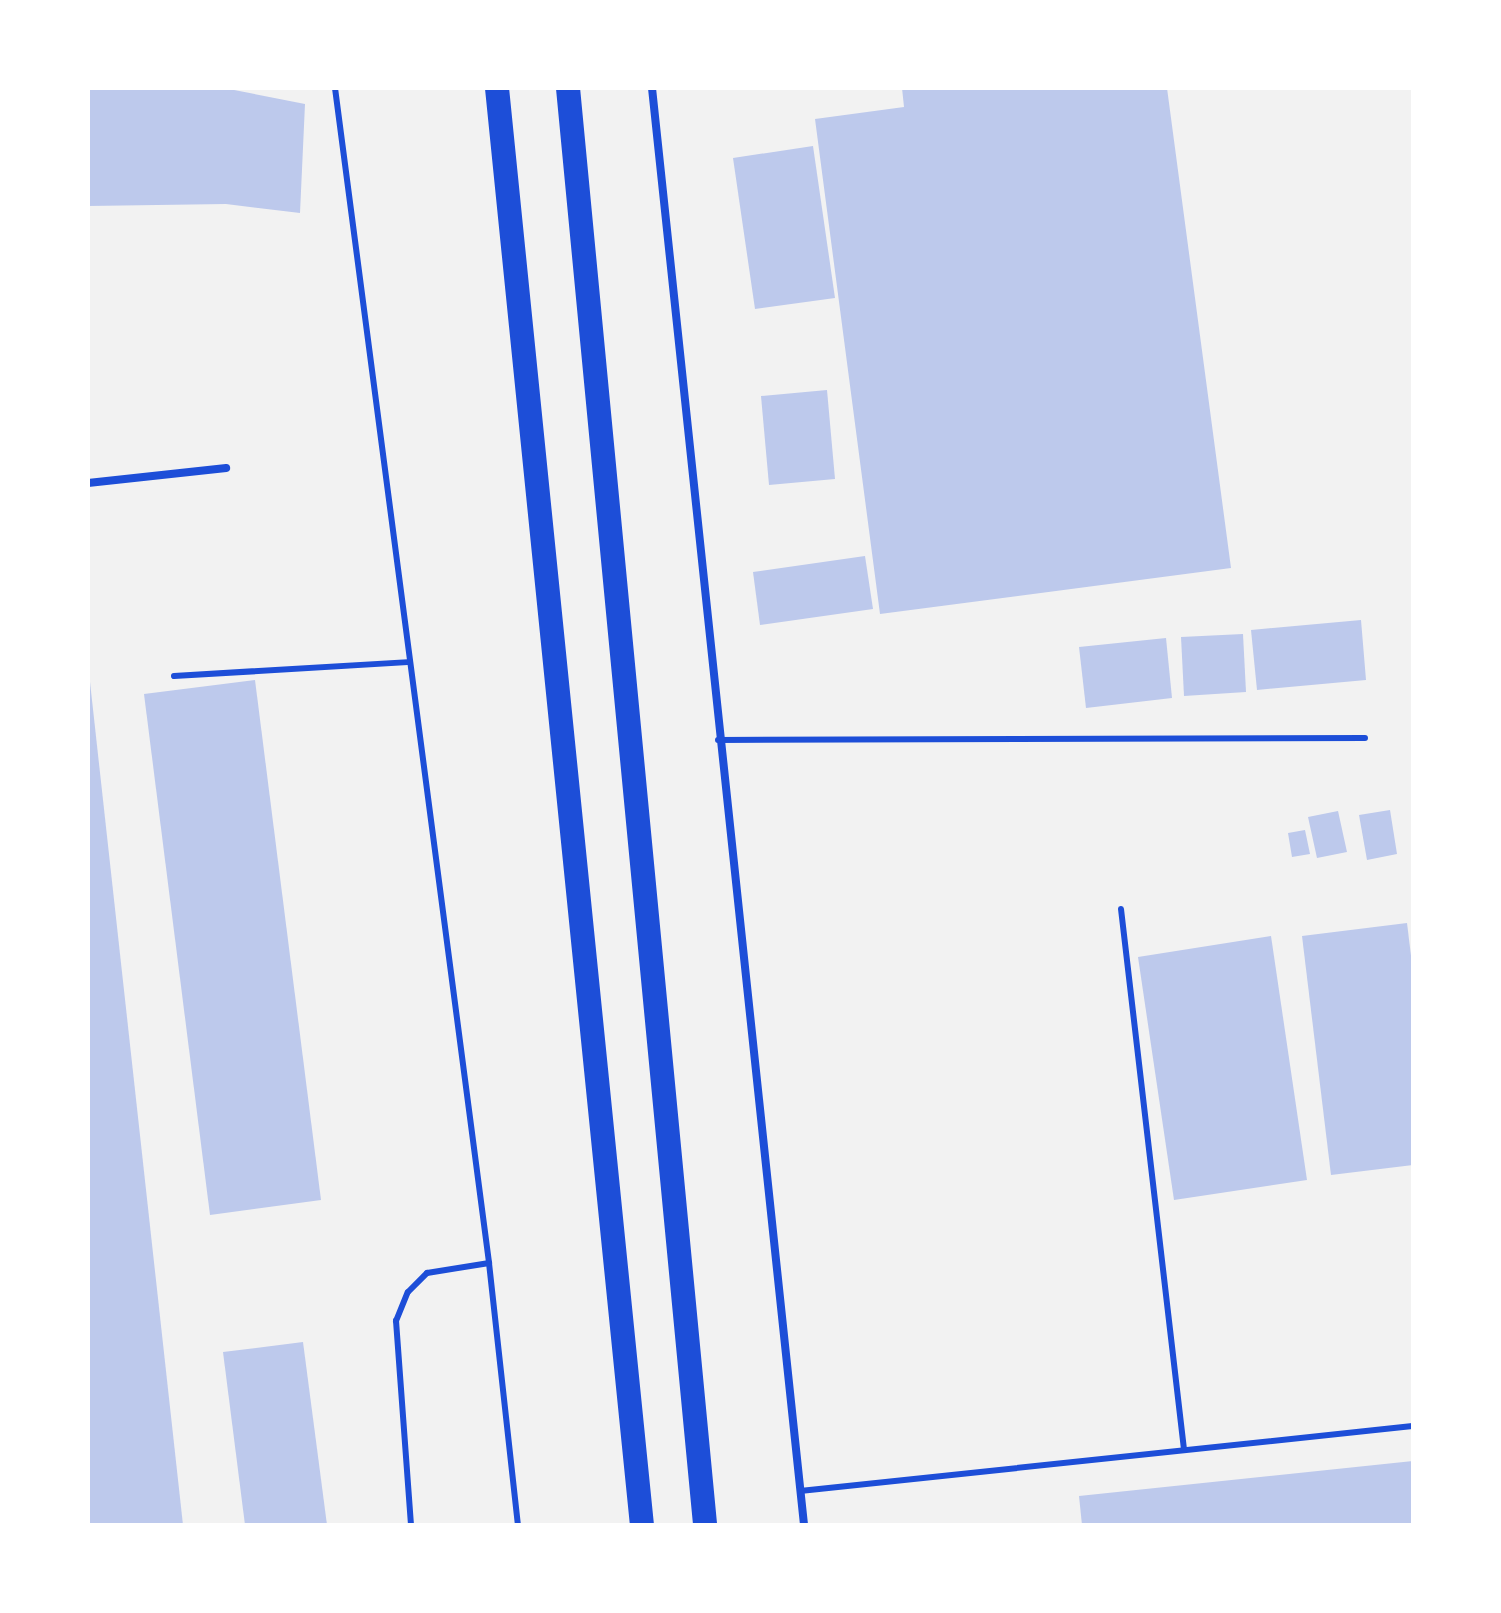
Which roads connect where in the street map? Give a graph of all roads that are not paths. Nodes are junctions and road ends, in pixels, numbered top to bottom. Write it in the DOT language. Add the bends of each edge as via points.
graph roads {
  1 [pos="335,88"];
  2 [pos="497,88"];
  3 [pos="568,88"];
  4 [pos="652,88"];
  5 [pos="226,468"];
  6 [pos="88,483"];
  7 [pos="408,662"];
  8 [pos="174,676"];
  9 [pos="1365,738"];
  10 [pos="718,740"];
  11 [pos="1121,909"];
  12 [pos="489,1263"];
  13 [pos="1413,1426"];
  14 [pos="1184,1449"];
  15 [pos="800,1491"];
  16 [pos="411,1525"];
  17 [pos="518,1525"];
  18 [pos="642,1525"];
  19 [pos="705,1525"];
  20 [pos="804,1525"];
  1 -- 7 [label="lane"];
  2 -- 18 [label="highway"];
  3 -- 19 [label="highway"];
  4 -- 10 [label="street"];
  5 -- 6 [label="street"];
  7 -- 8 [label="lane"];
  7 -- 12 [label="lane"];
  9 -- 10 [label="lane"];
  10 -- 15 [label="street"];
  11 -- 14 [label="lane"];
  12 -- 16 [label="lane" via="427,1273 408,1292 396,1321"];
  12 -- 17 [label="lane"];
  13 -- 14 [label="lane"];
  14 -- 15 [label="lane"];
  15 -- 20 [label="street"];
}
